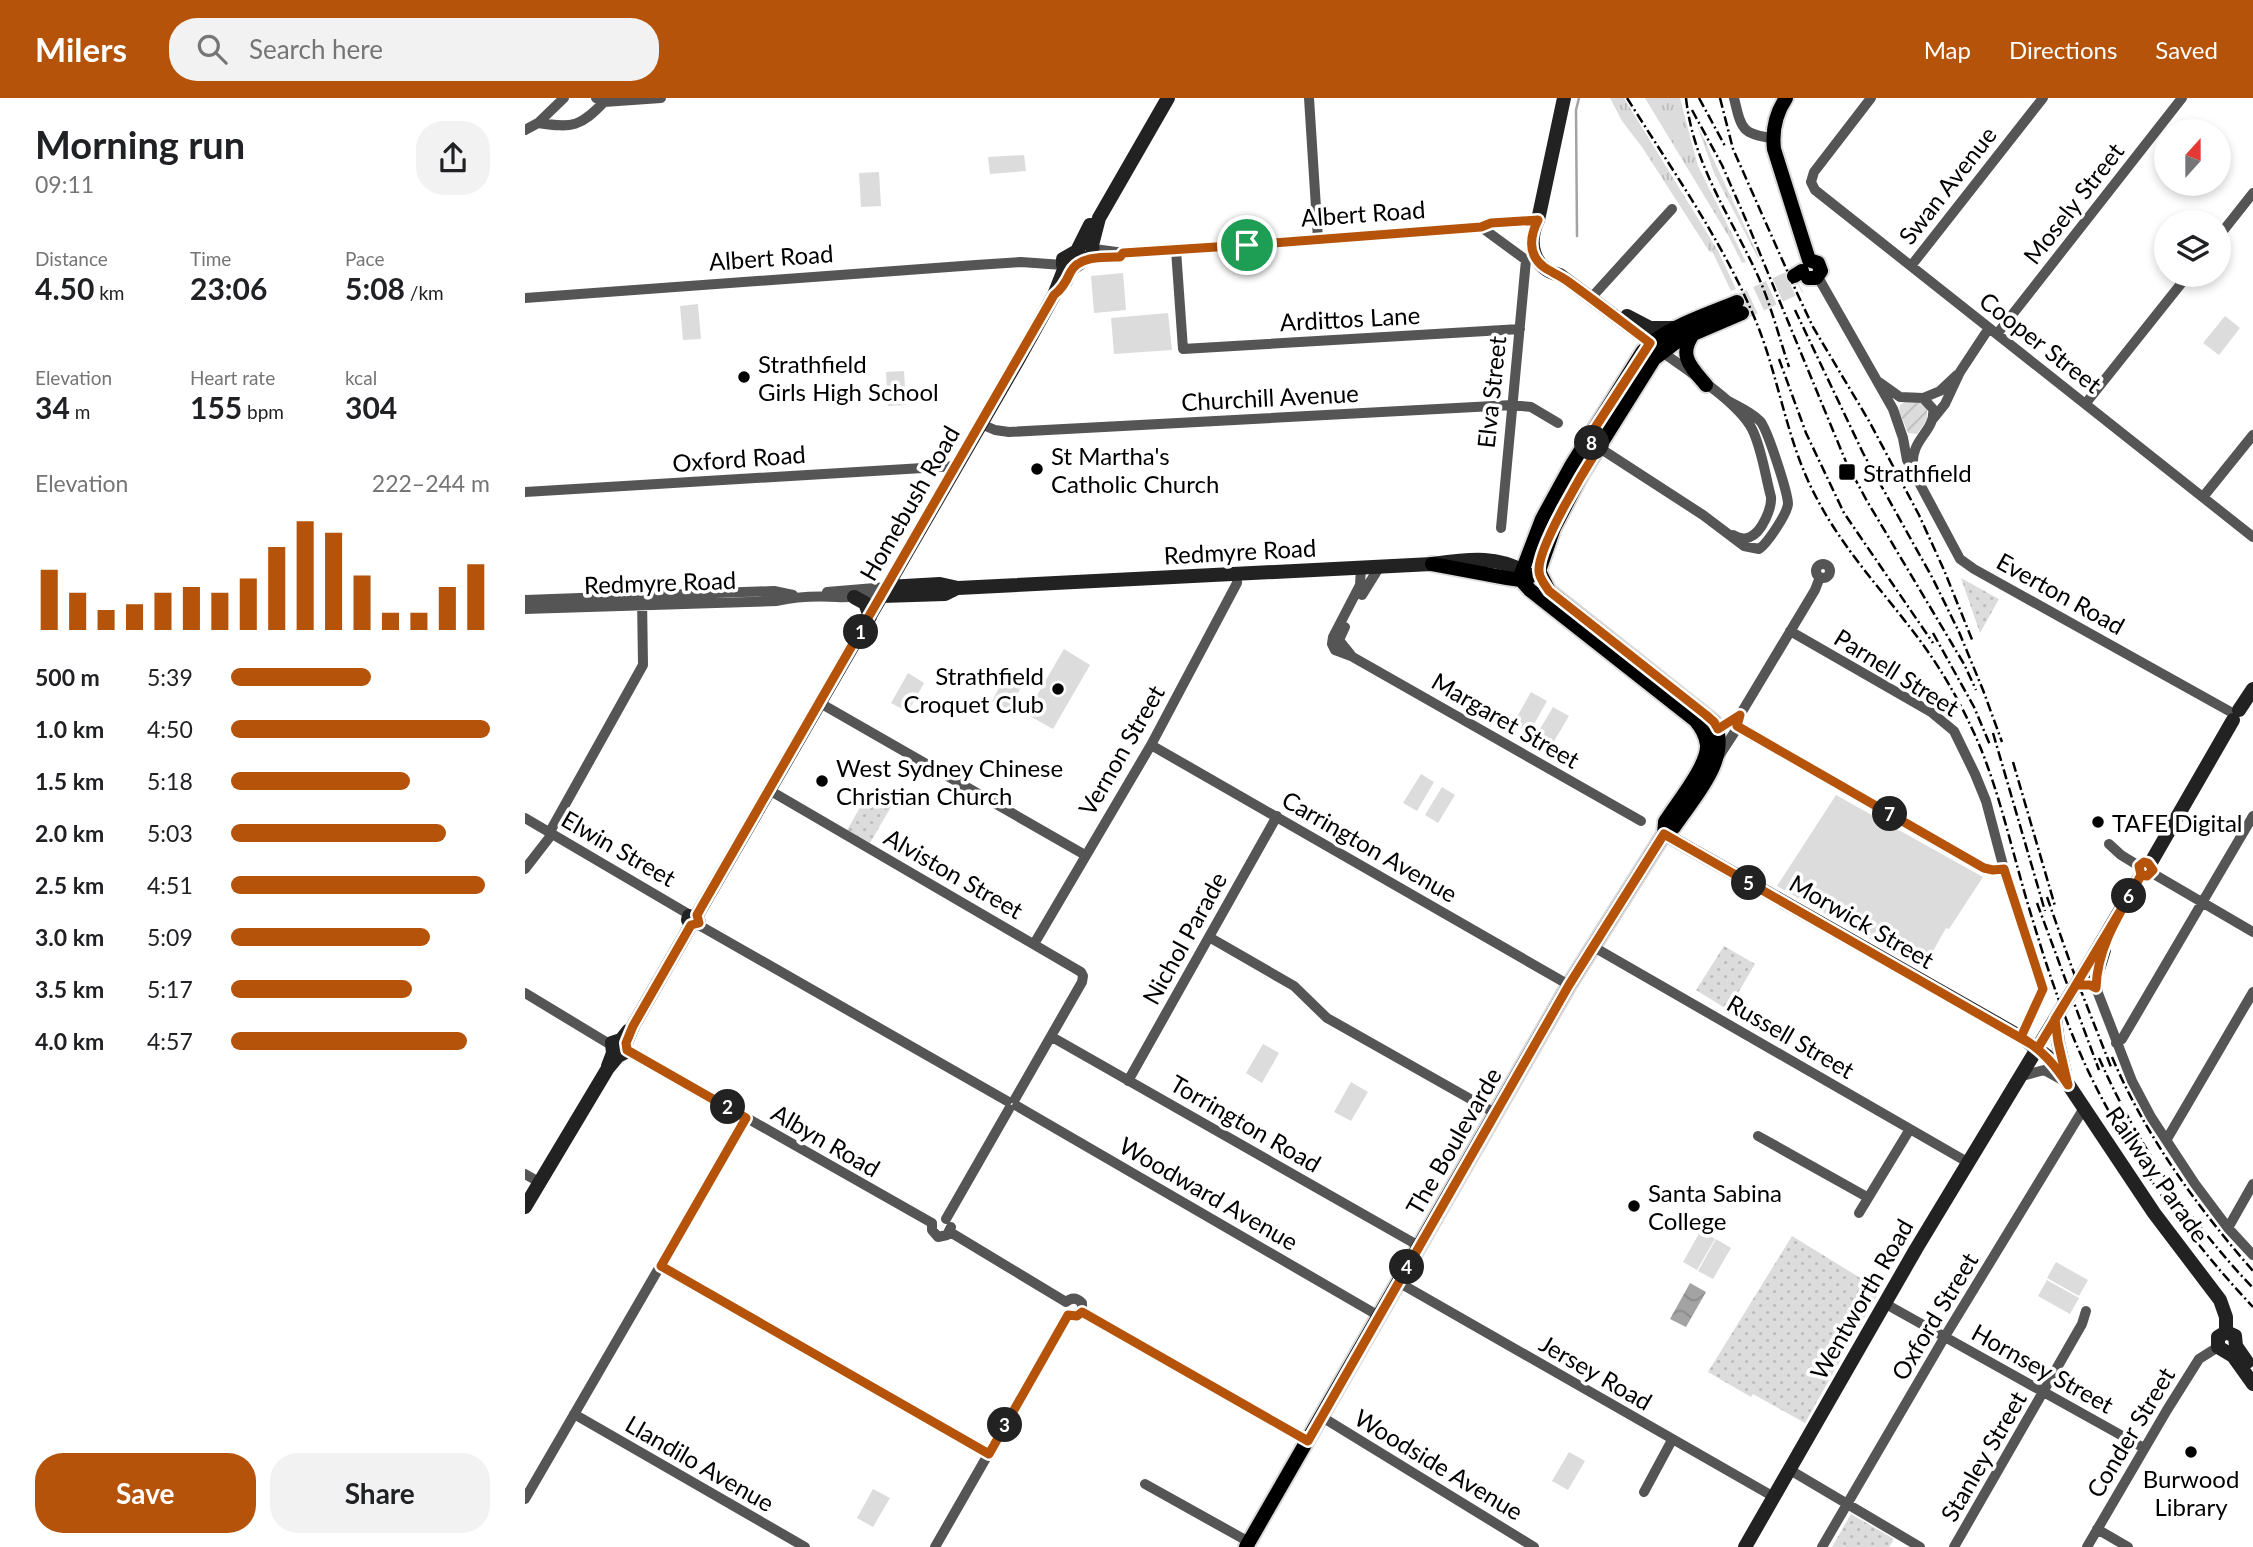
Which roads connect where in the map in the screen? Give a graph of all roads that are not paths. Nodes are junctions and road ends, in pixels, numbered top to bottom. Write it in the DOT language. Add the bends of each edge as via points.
graph roads {
  1 [pos="564,98"];
  2 [pos="660,98"];
  3 [pos="1168,98"];
  4 [pos="1309,98"];
  5 [pos="1564,98"];
  6 [pos="1734,98"];
  7 [pos="1786,98"];
  8 [pos="1871,98"];
  9 [pos="2043,98"];
  10 [pos="2182,98"];
  11 [pos="600,100"];
  12 [pos="538,124"];
  13 [pos="525,130"];
  14 [pos="1773,138"];
  15 [pos="2253,193"];
  16 [pos="1672,209"];
  17 [pos="1538,220"];
  18 [pos="2231,221"];
  19 [pos="1481,227"];
  20 [pos="1318,239"];
  21 [pos="1090,249"];
  22 [pos="1176,250"];
  23 [pos="1526,260"];
  24 [pos="1065,265"];
  25 [pos="1911,266"];
  26 [pos="1545,268"];
  27 [pos="1560,275"];
  28 [pos="1805,275"];
  29 [pos="2178,287"];
  30 [pos="525,298"];
  31 [pos="1597,303"];
  32 [pos="1681,327"];
  33 [pos="1520,329"];
  34 [pos="1993,331"];
  35 [pos="1695,332"];
  36 [pos="1656,347"];
  37 [pos="1872,372"];
  38 [pos="1960,372"];
  39 [pos="1706,385"];
  40 [pos="1900,397"];
  41 [pos="1923,398"];
  42 [pos="1728,401"];
  43 [pos="2086,403"];
  44 [pos="1512,405"];
  45 [pos="1893,409"];
  46 [pos="1933,419"];
  47 [pos="1558,423"];
  48 [pos="981,424"];
  49 [pos="2253,435"];
  50 [pos="1903,438"];
  51 [pos="1918,440"];
  52 [pos="1593,444"];
  53 [pos="956,466"];
  54 [pos="1913,471"];
  55 [pos="525,492"];
  56 [pos="2203,497"];
  57 [pos="1787,498"];
  58 [pos="1772,502"];
  59 [pos="1501,528"];
  60 [pos="1729,534"];
  61 [pos="2253,537"];
  62 [pos="907,553"];
  63 [pos="1370,567"];
  64 [pos="1237,574"];
  65 [pos="1525,577"];
  66 [pos="1820,577"];
  67 [pos="918,585"];
  68 [pos="958,588"];
  69 [pos="884,591"];
  70 [pos="820,594"];
  71 [pos="854,597"];
  72 [pos="525,600"];
  73 [pos="642,601"];
  74 [pos="525,609"];
  75 [pos="870,617"];
  76 [pos="1790,631"];
  77 [pos="1351,656"];
  78 [pos="2253,690"];
  79 [pos="820,703"];
  80 [pos="2234,713"];
  81 [pos="1740,715"];
  82 [pos="1737,726"];
  83 [pos="1718,729"];
  84 [pos="1707,744"];
  85 [pos="1151,745"];
  86 [pos="1718,757"];
  87 [pos="1699,768"];
  88 [pos="769,790"];
  89 [pos="1277,816"];
  90 [pos="2253,816"];
  91 [pos="525,818"];
  92 [pos="1641,821"];
  93 [pos="551,832"];
  94 [pos="1664,834"];
  95 [pos="2109,844"];
  96 [pos="1085,855"];
  97 [pos="525,869"];
  98 [pos="2004,869"];
  99 [pos="2146,869"];
  100 [pos="2202,902"];
  101 [pos="694,920"];
  102 [pos="2110,928"];
  103 [pos="2253,932"];
  104 [pos="1209,936"];
  105 [pos="1034,944"];
  106 [pos="1592,946"];
  107 [pos="2079,980"];
  108 [pos="1569,985"];
  109 [pos="2096,988"];
  110 [pos="2253,992"];
  111 [pos="525,993"];
  112 [pos="2055,1019"];
  113 [pos="1052,1037"];
  114 [pos="2021,1037"];
  115 [pos="2116,1042"];
  116 [pos="619,1048"];
  117 [pos="2038,1048"];
  118 [pos="2021,1076"];
  119 [pos="1128,1081"];
  120 [pos="2068,1085"];
  121 [pos="1012,1104"];
  122 [pos="2084,1108"];
  123 [pos="1495,1114"];
  124 [pos="746,1118"];
  125 [pos="1910,1129"];
  126 [pos="1758,1136"];
  127 [pos="2167,1139"];
  128 [pos="1969,1163"];
  129 [pos="525,1174"];
  130 [pos="540,1182"];
  131 [pos="2253,1184"];
  132 [pos="1867,1197"];
  133 [pos="525,1207"];
  134 [pos="1859,1213"];
  135 [pos="946,1219"];
  136 [pos="932,1223"];
  137 [pos="2228,1228"];
  138 [pos="950,1232"];
  139 [pos="1419,1246"];
  140 [pos="2253,1255"];
  141 [pos="661,1266"];
  142 [pos="1398,1282"];
  143 [pos="1066,1302"];
  144 [pos="1884,1303"];
  145 [pos="2087,1311"];
  146 [pos="1082,1312"];
  147 [pos="1068,1315"];
  148 [pos="1379,1316"];
  149 [pos="1945,1337"];
  150 [pos="2227,1348"];
  151 [pos="2253,1371"];
  152 [pos="2253,1384"];
  153 [pos="2043,1392"];
  154 [pos="574,1414"];
  155 [pos="1322,1417"];
  156 [pos="1672,1440"];
  157 [pos="1308,1441"];
  158 [pos="2144,1448"];
  159 [pos="989,1454"];
  160 [pos="1790,1470"];
  161 [pos="1145,1484"];
  162 [pos="1644,1492"];
  163 [pos="1774,1497"];
  164 [pos="525,1499"];
  165 [pos="1847,1505"];
  166 [pos="2097,1529"];
  167 [pos="1247,1545"];
  168 [pos="803,1547"];
  169 [pos="935,1547"];
  170 [pos="1534,1547"];
  171 [pos="1745,1547"];
  172 [pos="1822,1547"];
  173 [pos="1920,1547"];
  174 [pos="1954,1547"];
  175 [pos="2087,1547"];
  176 [pos="2128,1547"];
  1 -- 12 [label="street"];
  2 -- 11 [label="street"];
  3 -- 21 [label="main road, Homebush Road" via="1099,218 1093,220"];
  4 -- 20 [label="street"];
  5 -- 17 [label="main road"];
  6 -- 14 [label="street" via="1744,129 1754,136"];
  7 -- 14 [label="main road"];
  8 -- 25 [label="street, Cooper Street" via="1811,183"];
  9 -- 25 [label="street, Swan Avenue"];
  10 -- 34 [label="street, Mosely Street"];
  11 -- 12 [label="street" via="582,123"];
  12 -- 13 [label="street"];
  14 -- 28 [label="main road"];
  15 -- 18 [label="street"];
  16 -- 31 [label="street"];
  17 -- 19 [label="street, Albert Road"];
  17 -- 26 [label="main road" via="1532,249"];
  17 -- 27 [label="main road" via="1538,248"];
  19 -- 20 [label="street, Albert Road"];
  19 -- 23 [label="street"];
  20 -- 22 [label="street, Albert Road"];
  21 -- 22 [label="street, Albert Road" via="1120,257 1123,253"];
  21 -- 24 [label="main road, Homebush Road"];
  22 -- 33 [label="street, Ardittos Lane" via="1182,349"];
  23 -- 26 [label="main road"];
  23 -- 33 [label="street, Elva Street"];
  24 -- 30 [label="street, Albert Road" via="1055,256"];
  24 -- 48 [label="main road, Homebush Road" via="1065,284 1054,295"];
  25 -- 34 [label="street, Cooper Street"];
  26 -- 27 [label="main road"];
  27 -- 31 [label="main road"];
  28 -- 37 [label="street"];
  29 -- 43 [label="street"];
  31 -- 32 [label="main road" via="1650,328"];
  31 -- 36 [label="main road"];
  32 -- 35 [label="main road" via="1739,307"];
  32 -- 36 [label="main road"];
  33 -- 44 [label="street, Elva Street"];
  34 -- 38 [label="street, Mosely Street"];
  34 -- 43 [label="street, Cooper Street"];
  35 -- 36 [label="main road"];
  35 -- 39 [label="main road" via="1685,354"];
  36 -- 39 [label="street"];
  36 -- 52 [label="main road" via="1651,362"];
  37 -- 40 [label="street"];
  37 -- 45 [label="street"];
  38 -- 41 [label="street, Mosely Street" via="1940,391"];
  38 -- 46 [label="street, Mosely Street"];
  39 -- 42 [label="street"];
  40 -- 41 [label="street"];
  40 -- 45 [label="street"];
  41 -- 46 [label="street" via="1931,405"];
  42 -- 57 [label="street" via="1765,427"];
  42 -- 58 [label="street" via="1752,430"];
  43 -- 56 [label="street, Cooper Street"];
  44 -- 47 [label="street, Churchill Avenue" via="1531,407"];
  44 -- 48 [label="street, Churchill Avenue" via="1009,432"];
  44 -- 59 [label="street, Elva Street"];
  45 -- 50 [label="street"];
  46 -- 51 [label="street"];
  48 -- 53 [label="main road, Homebush Road"];
  49 -- 56 [label="street"];
  50 -- 51 [label="street"];
  50 -- 54 [label="street, Everton Road"];
  51 -- 54 [label="street"];
  52 -- 60 [label="street"];
  52 -- 65 [label="main road" via="1555,494"];
  53 -- 55 [label="street, Oxford Road"];
  53 -- 62 [label="main road, Homebush Road"];
  54 -- 80 [label="street, Everton Road" via="1966,564"];
  56 -- 61 [label="street, Cooper Street"];
  57 -- 58 [label="street"];
  57 -- 60 [label="street" via="1787,507 1763,547 1749,549"];
  58 -- 60 [label="street" via="1754,535 1745,539"];
  62 -- 67 [label="main road" via="906,572"];
  62 -- 69 [label="main road, Homebush Road"];
  63 -- 64 [label="main road, Redmyre Road"];
  63 -- 65 [label="main road, Redmyre Road" via="1487,559"];
  63 -- 77 [label="street" via="1367,583 1340,637"];
  63 -- 77 [label="street, Margaret Street" via="1332,640 1335,650"];
  64 -- 68 [label="main road, Redmyre Road"];
  64 -- 85 [label="street, Vernon Street" via="1237,583"];
  65 -- 83 [label="main road" via="1549,591"];
  65 -- 84 [label="main road, Redmyre Road" via="1695,720"];
  66 -- 76 [label="street, The Boulevarde"];
  67 -- 68 [label="main road, Redmyre Road"];
  67 -- 69 [label="main road, Redmyre Road"];
  68 -- 69 [label="main road, Redmyre Road" via="945,594"];
  69 -- 70 [label="street, Redmyre Road" via="848,589"];
  69 -- 71 [label="street, Redmyre Road"];
  69 -- 75 [label="main road, Homebush Road"];
  70 -- 71 [label="street, Redmyre Road"];
  70 -- 73 [label="street, Redmyre Road" via="777,601"];
  71 -- 75 [label="main road" via="865,603"];
  72 -- 73 [label="street, Redmyre Road"];
  73 -- 74 [label="street, Redmyre Road"];
  73 -- 93 [label="street" via="643,664"];
  75 -- 79 [label="main road, Homebush Road"];
  76 -- 81 [label="street, The Boulevarde"];
  76 -- 98 [label="street, Parnell Street" via="1931,712 1954,731 1986,801"];
  77 -- 92 [label="street, Margaret Street"];
  78 -- 80 [label="main road, Wentworth Road"];
  79 -- 88 [label="main road, Homebush Road"];
  79 -- 96 [label="street"];
  80 -- 99 [label="main road, Wentworth Road"];
  81 -- 82 [label="street, The Boulevarde"];
  81 -- 83 [label="street, The Boulevarde"];
  82 -- 86 [label="street, The Boulevarde"];
  82 -- 98 [label="street" via="1984,868"];
  83 -- 86 [label="main road"];
  83 -- 87 [label="main road"];
  84 -- 87 [label="main road, The Boulevarde"];
  85 -- 89 [label="street, Carrington Avenue"];
  85 -- 96 [label="street, Vernon Street"];
  86 -- 94 [label="main road, The Boulevarde" via="1674,827"];
  87 -- 94 [label="main road, The Boulevarde" via="1665,822"];
  88 -- 101 [label="main road, Homebush Road"];
  88 -- 105 [label="street, Alviston Street"];
  89 -- 104 [label="street, Nichol Parade"];
  89 -- 108 [label="street, Carrington Avenue"];
  90 -- 100 [label="street"];
  91 -- 93 [label="street, Elwin Street"];
  93 -- 97 [label="street"];
  93 -- 101 [label="street, Elwin Street"];
  94 -- 106 [label="main road, The Boulevarde"];
  94 -- 114 [label="main road, Morwick Street"];
  95 -- 99 [label="street"];
  96 -- 105 [label="street, Vernon Street"];
  98 -- 114 [label="street, Parnell Street" via="2043,989"];
  99 -- 100 [label="street"];
  99 -- 102 [label="main road, Wentworth Road"];
  100 -- 103 [label="street"];
  100 -- 115 [label="street" via="2122,1039"];
  101 -- 116 [label="main road, Homebush Road"];
  101 -- 121 [label="street, Woodward Avenue"];
  102 -- 107 [label="main road, Wentworth Road"];
  102 -- 109 [label="main road"];
  104 -- 119 [label="street, Nichol Parade"];
  104 -- 123 [label="street" via="1294,986 1327,1018"];
  105 -- 113 [label="street, Alviston Street" via="1083,976"];
  106 -- 108 [label="main road, The Boulevarde"];
  106 -- 125 [label="street, Russell Street"];
  107 -- 109 [label="street, bridge"];
  107 -- 112 [label="main road, Wentworth Road, bridge"];
  108 -- 123 [label="main road, The Boulevarde"];
  109 -- 115 [label="street"];
  110 -- 127 [label="street"];
  111 -- 116 [label="street, Albyn Road"];
  112 -- 117 [label="main road, Wentworth Road"];
  112 -- 120 [label="main road"];
  113 -- 119 [label="street, Torrington Road"];
  113 -- 121 [label="street"];
  114 -- 117 [label="main road, Morwick Street"];
  115 -- 127 [label="street" via="2151,1117"];
  116 -- 124 [label="street, Albyn Road"];
  116 -- 130 [label="main road, Homebush Road"];
  117 -- 118 [label="main road, Wentworth Road"];
  117 -- 120 [label="main road, Railway Parade"];
  118 -- 120 [label="street" via="2044,1070"];
  118 -- 128 [label="main road, Wentworth Road"];
  119 -- 139 [label="street, Torrington Road"];
  120 -- 122 [label="main road, Railway Parade"];
  121 -- 135 [label="street"];
  121 -- 148 [label="street, Woodward Avenue"];
  122 -- 149 [label="street, Oxford Street"];
  122 -- 150 [label="main road, Railway Parade" via="2154,1213 2220,1300 2226,1332 2235,1336"];
  123 -- 139 [label="main road, The Boulevarde"];
  124 -- 136 [label="street, Albyn Road"];
  124 -- 141 [label="street"];
  125 -- 128 [label="street, Russell Street"];
  125 -- 132 [label="street"];
  126 -- 132 [label="street"];
  127 -- 137 [label="street"];
  128 -- 144 [label="main road, Wentworth Road"];
  129 -- 130 [label="street"];
  130 -- 133 [label="main road, Homebush Road"];
  131 -- 137 [label="street"];
  132 -- 134 [label="street"];
  135 -- 136 [label="street"];
  135 -- 138 [label="street"];
  136 -- 138 [label="street" via="938,1237"];
  137 -- 140 [label="street"];
  138 -- 143 [label="street"];
  139 -- 142 [label="main road, The Boulevarde"];
  141 -- 154 [label="street"];
  141 -- 159 [label="street"];
  142 -- 148 [label="main road, The Boulevarde"];
  142 -- 156 [label="street, Jersey Road"];
  143 -- 146 [label="street" via="1077,1299"];
  143 -- 147 [label="street"];
  144 -- 149 [label="street, Hornsey Street"];
  144 -- 160 [label="main road, Wentworth Road"];
  145 -- 153 [label="street, Stanley Street"];
  146 -- 147 [label="street"];
  146 -- 157 [label="street"];
  147 -- 159 [label="street"];
  148 -- 155 [label="main road, The Boulevarde"];
  149 -- 153 [label="street, Hornsey Street"];
  149 -- 165 [label="street, Oxford Street"];
  150 -- 151 [label="main road"];
  150 -- 152 [label="main road"];
  150 -- 158 [label="street, Conder Street" via="2199,1359"];
  153 -- 158 [label="street, Hornsey Street"];
  153 -- 174 [label="street, Stanley Street"];
  154 -- 164 [label="street"];
  154 -- 168 [label="street, Llandilo Avenue"];
  155 -- 157 [label="main road, The Boulevarde"];
  155 -- 170 [label="street, Woodside Avenue"];
  156 -- 162 [label="street"];
  156 -- 163 [label="street, Jersey Road"];
  157 -- 167 [label="main road, The Boulevarde"];
  158 -- 166 [label="street, Conder Street"];
  159 -- 169 [label="street"];
  160 -- 163 [label="main road, Wentworth Road"];
  160 -- 165 [label="street"];
  161 -- 167 [label="street"];
  163 -- 171 [label="main road, Wentworth Road"];
  165 -- 172 [label="street, Oxford Street"];
  165 -- 173 [label="street"];
  166 -- 175 [label="street, Conder Street"];
  166 -- 176 [label="street"];
}
